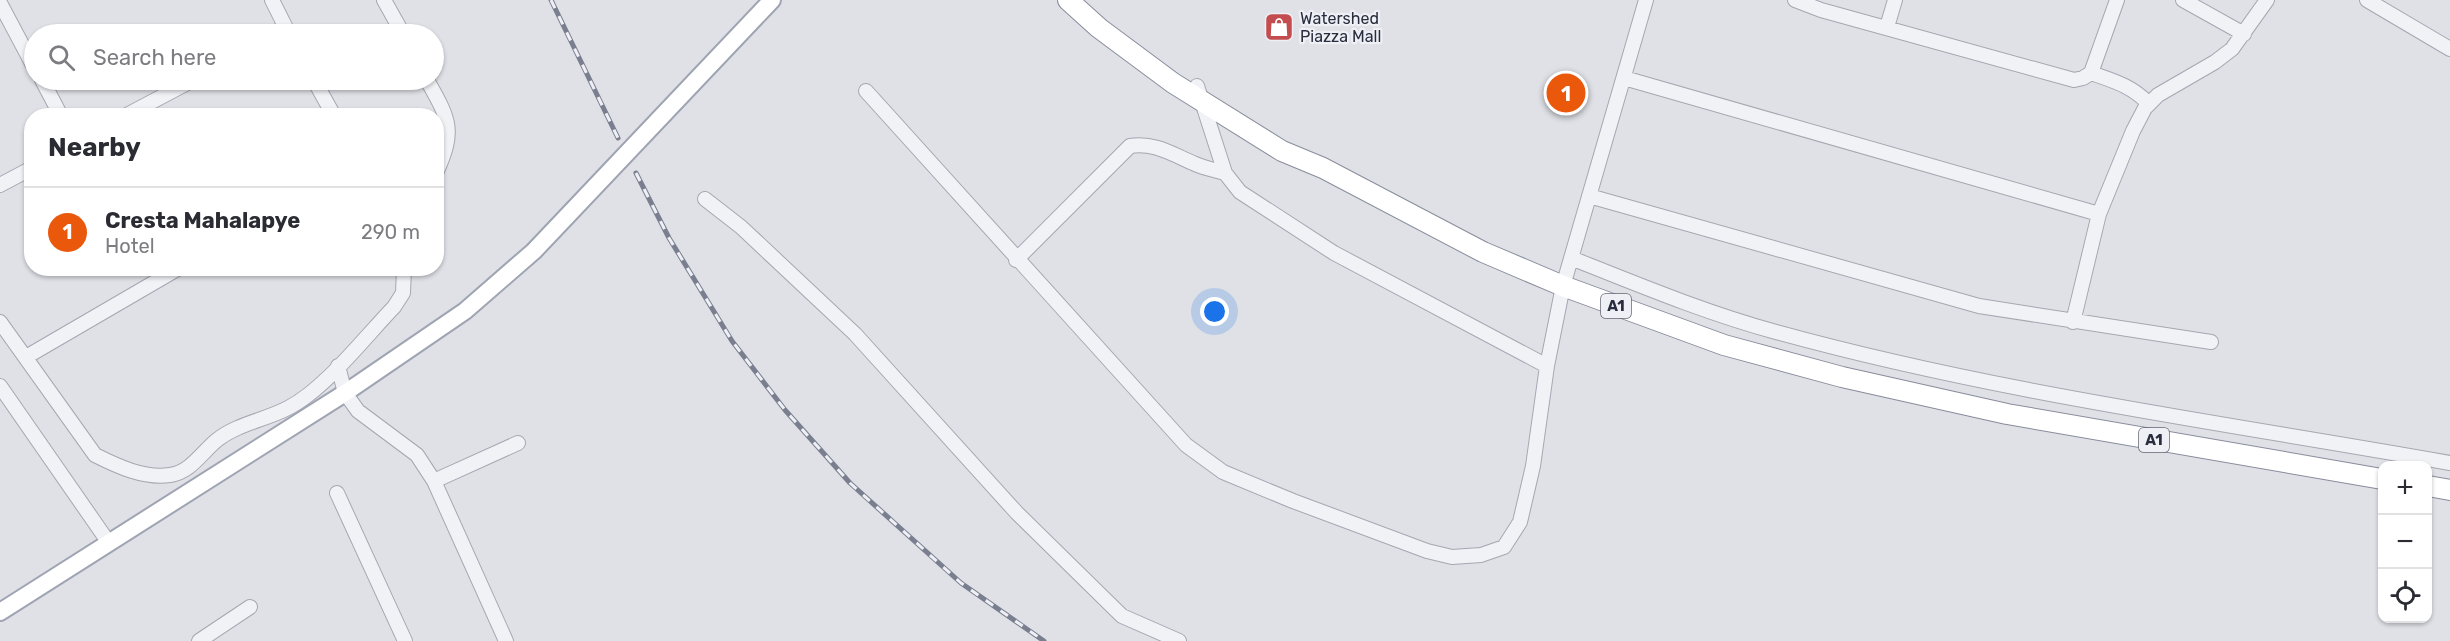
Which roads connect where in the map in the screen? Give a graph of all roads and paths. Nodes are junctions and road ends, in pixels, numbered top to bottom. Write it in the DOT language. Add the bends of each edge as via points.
graph roads {
  1 [pos="272,0"];
  2 [pos="384,0"];
  3 [pos="772,0"];
  4 [pos="1068,0"];
  5 [pos="1086,0"];
  6 [pos="1646,0"];
  7 [pos="1795,0"];
  8 [pos="1895,0"];
  9 [pos="2117,0"];
  10 [pos="2184,0"];
  11 [pos="2267,0"];
  12 [pos="2367,0"];
  13 [pos="0,3"];
  14 [pos="284,24"];
  15 [pos="397,24"];
  16 [pos="1887,27"];
  17 [pos="2244,34"];
  18 [pos="24,48"];
  19 [pos="2450,48"];
  20 [pos="2091,73"];
  21 [pos="1624,78"];
  22 [pos="47,90"];
  23 [pos="174,90"];
  24 [pos="320,90"];
  25 [pos="433,90"];
  26 [pos="866,91"];
  27 [pos="1199,94"];
  28 [pos="2149,104"];
  29 [pos="57,108"];
  30 [pos="140,108"];
  31 [pos="330,108"];
  32 [pos="443,108"];
  33 [pos="444,110"];
  34 [pos="444,155"];
  35 [pos="24,172"];
  36 [pos="1225,173"];
  37 [pos="0,185"];
  38 [pos="1589,196"];
  39 [pos="705,199"];
  40 [pos="2099,214"];
  41 [pos="1571,258"];
  42 [pos="1016,260"];
  43 [pos="165,276"];
  44 [pos="404,276"];
  45 [pos="1563,286"];
  46 [pos="0,322"];
  47 [pos="2073,322"];
  48 [pos="2211,342"];
  49 [pos="26,357"];
  50 [pos="338,366"];
  51 [pos="1547,366"];
  52 [pos="0,386"];
  53 [pos="345,393"];
  54 [pos="518,443"];
  55 [pos="2450,463"];
  56 [pos="2378,478"];
  57 [pos="434,481"];
  58 [pos="2432,487"];
  59 [pos="2450,490"];
  60 [pos="337,493"];
  61 [pos="109,543"];
  62 [pos="250,607"];
  63 [pos="0,612"];
  64 [pos="199,641"];
  65 [pos="405,641"];
  66 [pos="506,641"];
  67 [pos="1179,641"];
  1 -- 14 [label="street"];
  2 -- 15 [label="street"];
  3 -- 53 [label="main road" via="534,251 465,311"];
  4 -- 27 [label="highway, A1" via="1100,27"];
  5 -- 27 [label="highway, A1"];
  6 -- 21 [label="street"];
  7 -- 16 [label="street"];
  8 -- 16 [label="street"];
  9 -- 20 [label="street"];
  10 -- 17 [label="street"];
  11 -- 17 [label="street"];
  12 -- 19 [label="street"];
  13 -- 18 [label="street"];
  16 -- 20 [label="street" via="2062,78 2074,80"];
  17 -- 28 [label="street" via="2215,62"];
  20 -- 28 [label="street" via="2122,83"];
  21 -- 38 [label="street"];
  21 -- 40 [label="street"];
  22 -- 29 [label="street"];
  23 -- 30 [label="street"];
  24 -- 31 [label="street"];
  25 -- 32 [label="street"];
  26 -- 42 [label="street"];
  27 -- 36 [label="street"];
  27 -- 45 [label="highway, A1" via="1289,142 1323,168 1483,252"];
  28 -- 40 [label="street" via="2133,131"];
  33 -- 34 [label="street" via="449,133"];
  35 -- 37 [label="street"];
  36 -- 42 [label="street" via="1196,165 1161,148 1130,146"];
  36 -- 51 [label="street" via="1240,192 1334,253"];
  38 -- 41 [label="street"];
  38 -- 47 [label="street" via="1979,306"];
  39 -- 67 [label="street" via="741,227 855,334 1017,513 1122,616"];
  40 -- 47 [label="street"];
  41 -- 45 [label="street"];
  41 -- 55 [label="street" via="1696,307 1776,332 1887,359 2054,396"];
  42 -- 51 [label="street" via="1185,445 1223,472 1427,551 1452,557 1481,555 1504,547 1520,522 1533,466"];
  43 -- 49 [label="street"];
  44 -- 50 [label="street" via="399,300"];
  45 -- 51 [label="street"];
  45 -- 56 [label="highway, A1" via="1724,345 1927,397"];
  46 -- 49 [label="street"];
  47 -- 48 [label="street"];
  49 -- 50 [label="street" via="95,455 119,467 169,476 196,461 216,440 235,429 288,408"];
  50 -- 53 [label="street"];
  52 -- 61 [label="street"];
  53 -- 57 [label="street" via="358,411 417,455"];
  53 -- 61 [label="main road"];
  54 -- 57 [label="street"];
  57 -- 66 [label="street"];
  58 -- 59 [label="highway"];
  60 -- 65 [label="street"];
  61 -- 63 [label="main road"];
  62 -- 64 [label="street"];
}
